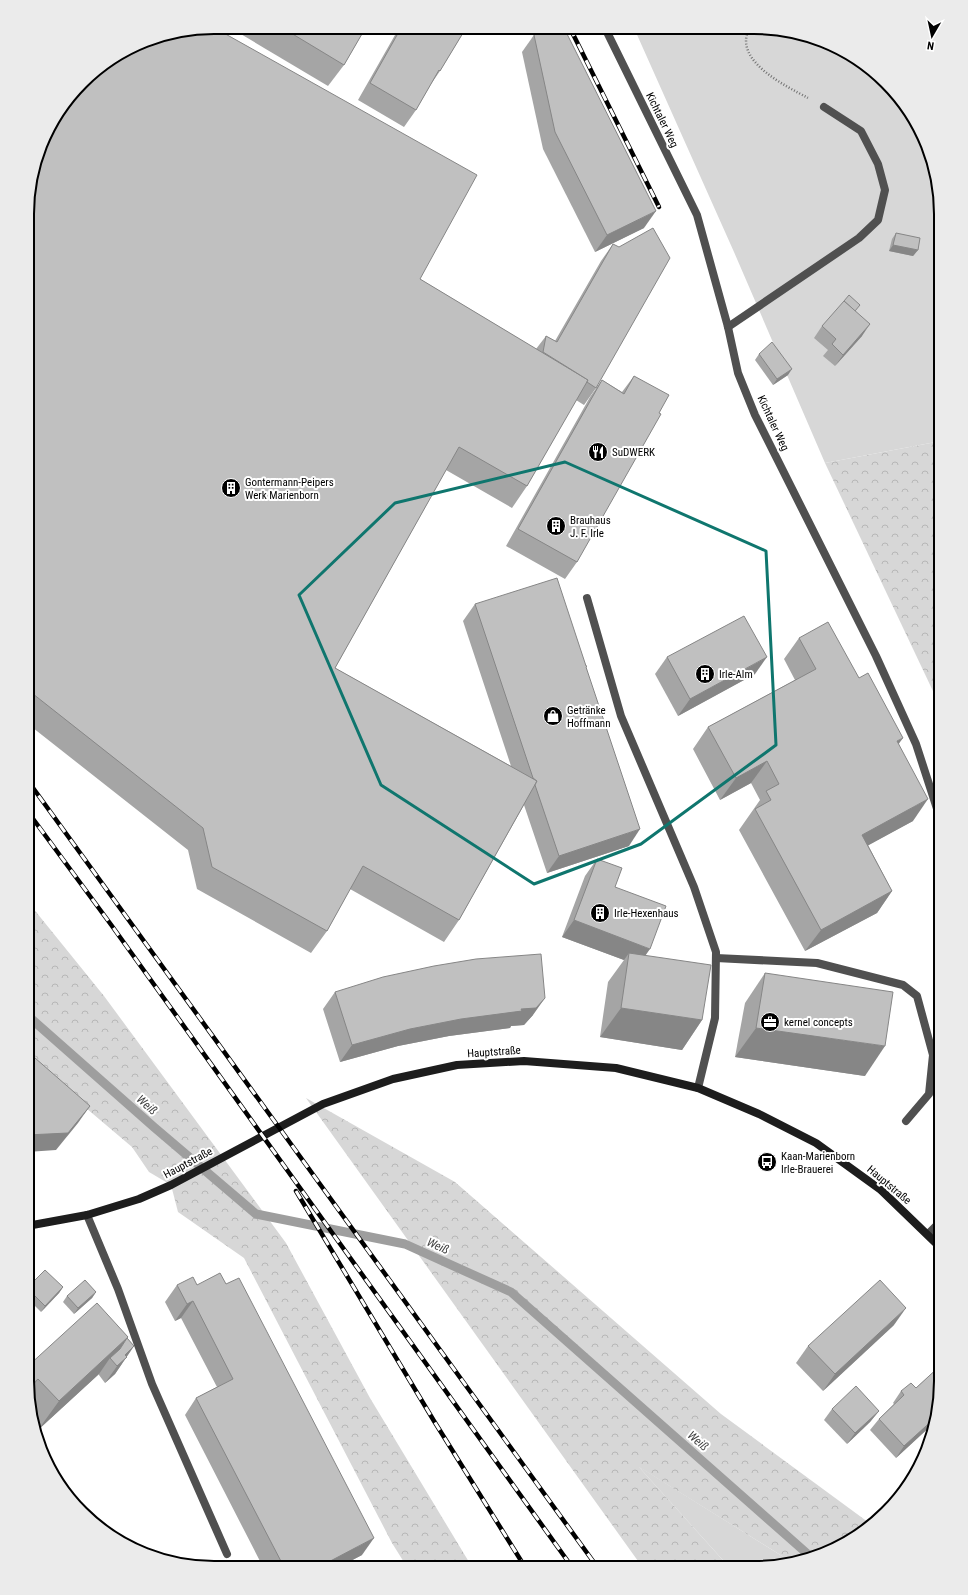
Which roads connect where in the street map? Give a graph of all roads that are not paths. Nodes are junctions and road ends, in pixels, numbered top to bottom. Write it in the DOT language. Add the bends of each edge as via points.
graph roads {
  1 [pos="607,34"];
  2 [pos="824,107"];
  3 [pos="728,327"];
  4 [pos="587,598"];
  5 [pos="934,799"];
  6 [pos="716,958"];
  7 [pos="698,1088"];
  8 [pos="906,1121"];
  9 [pos="87,1215"];
  10 [pos="34,1225"];
  11 [pos="934,1228"];
  12 [pos="928,1234"];
  13 [pos="934,1240"];
  14 [pos="227,1554"];
  1 -- 3 [label="street, Kichtaler Weg" via="698,215"];
  2 -- 3 [label="street" via="861,131 878,164 885,190 878,220 859,238"];
  3 -- 5 [label="street, Kichtaler Weg" via="738,373 755,415 876,656 916,744"];
  4 -- 6 [label="street" via="621,716 694,887"];
  6 -- 7 [label="street" via="715,1018"];
  6 -- 8 [label="street" via="817,963 903,985 917,996 933,1055 929,1094"];
  7 -- 9 [label="main road, Hauptstraße" via="616,1068 524,1061 457,1065 393,1079 323,1104 171,1185 139,1199"];
  7 -- 12 [label="main road, Hauptstraße" via="759,1114 816,1143 881,1190"];
  9 -- 10 [label="main road, Hauptstraße"];
  9 -- 14 [label="street" via="118,1289 152,1384"];
  11 -- 12 [label="street"];
  12 -- 13 [label="main road, Hauptstraße"];
}
